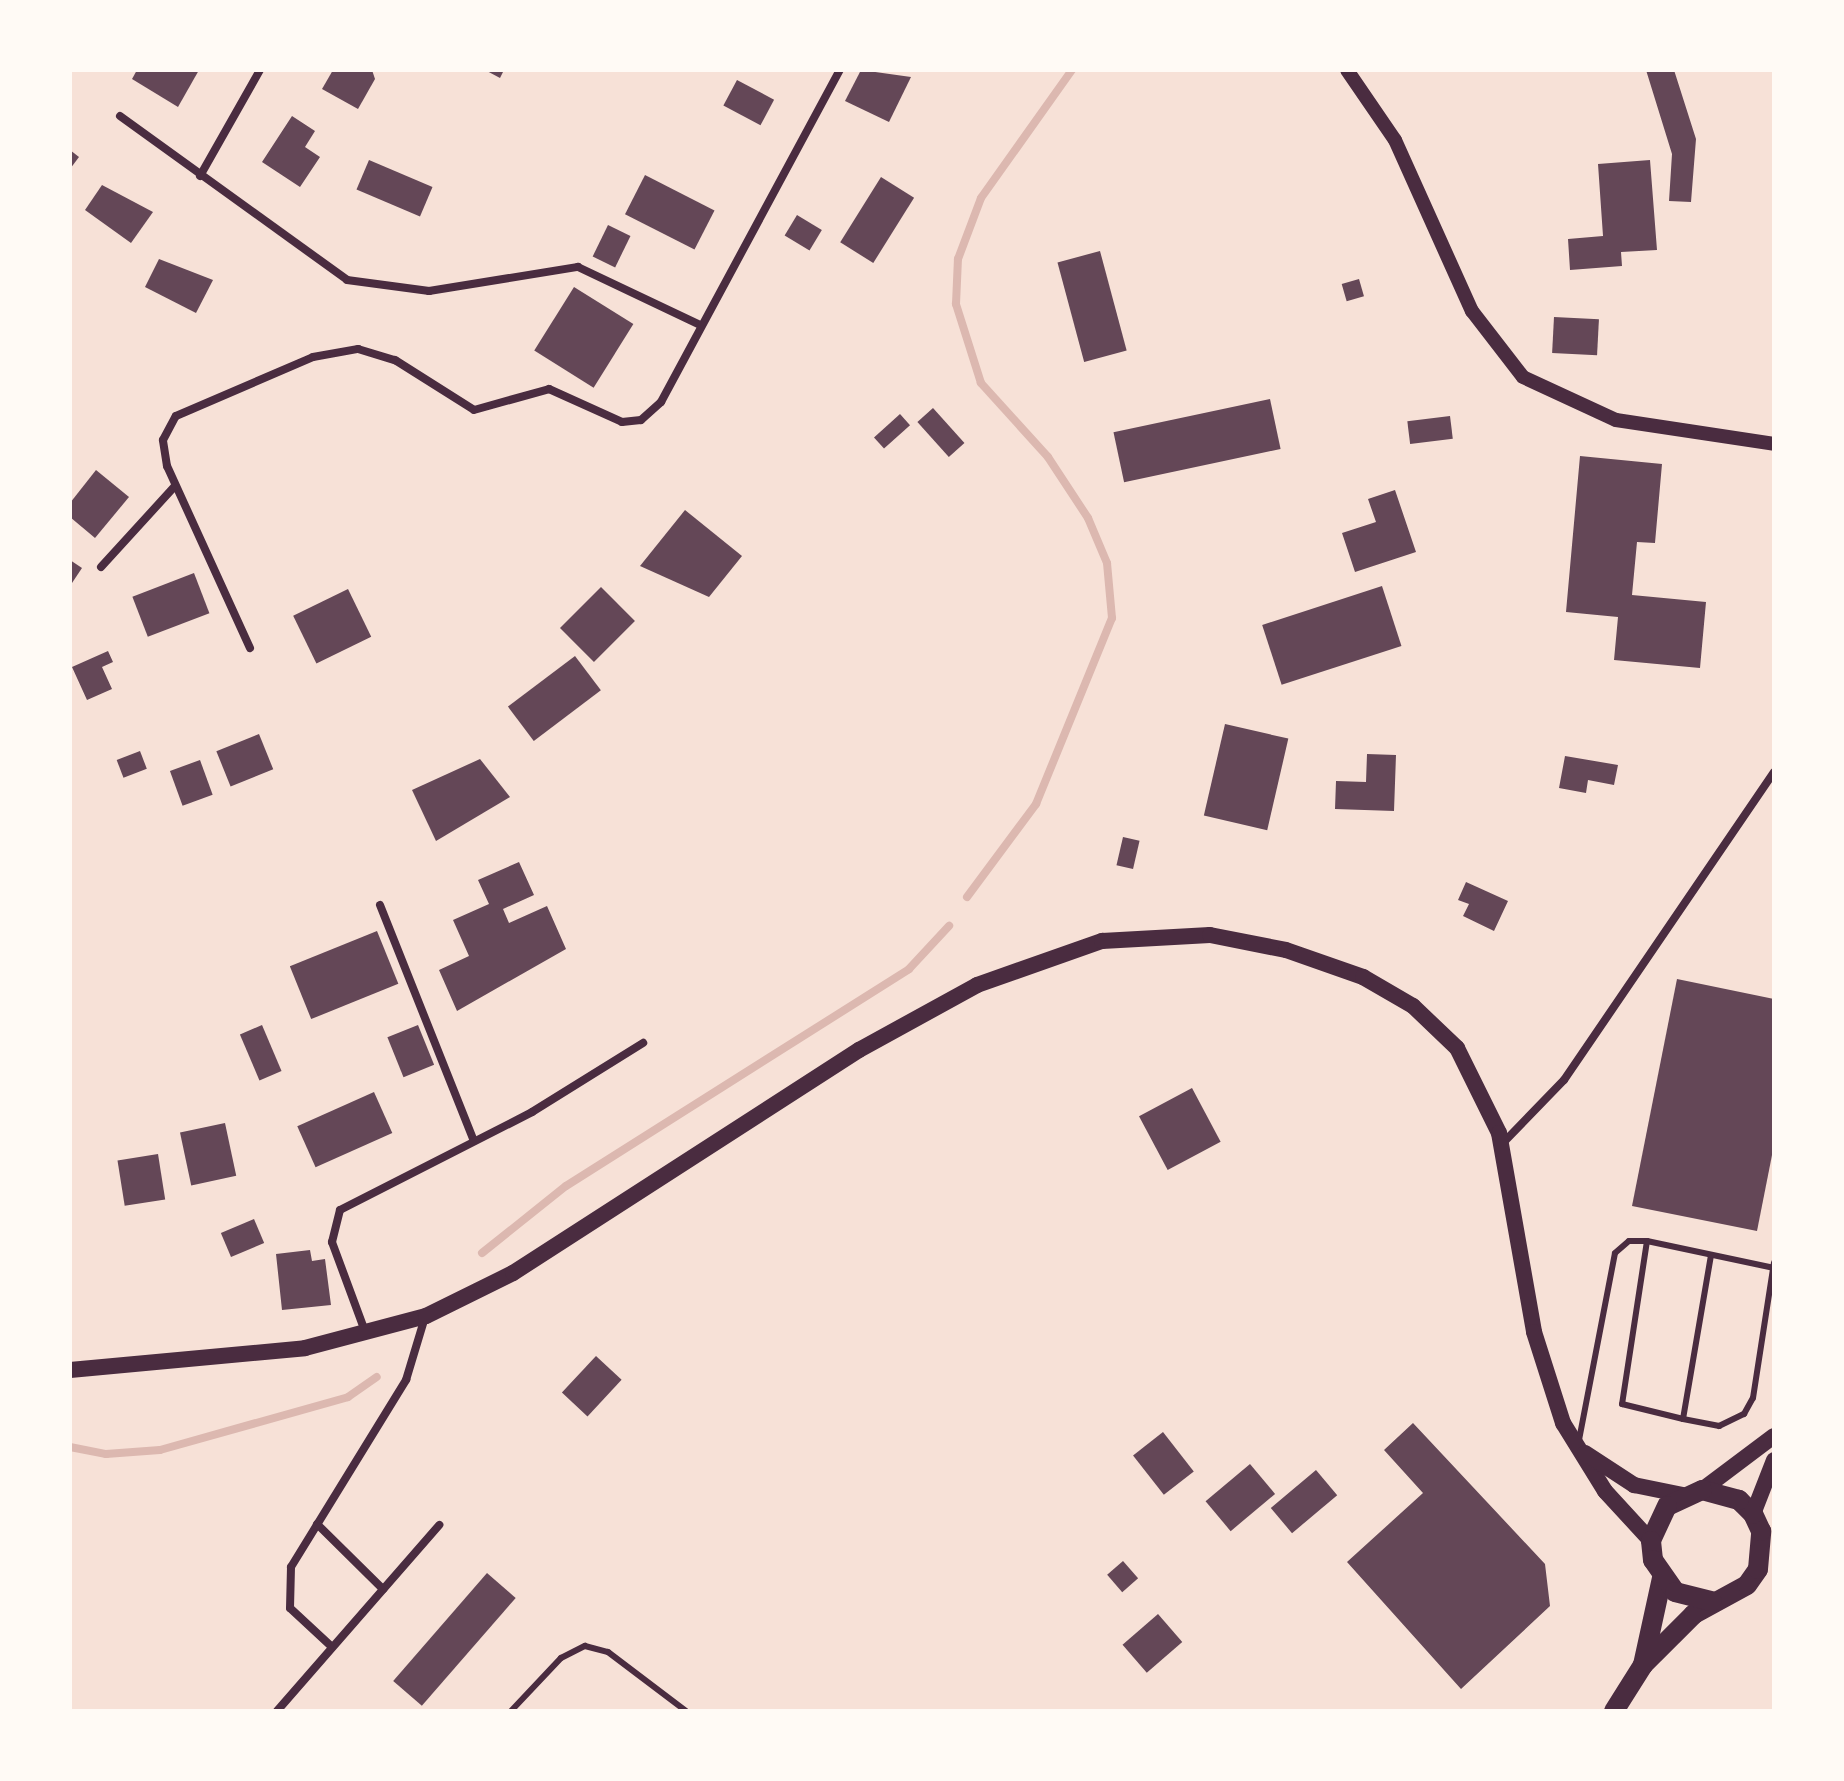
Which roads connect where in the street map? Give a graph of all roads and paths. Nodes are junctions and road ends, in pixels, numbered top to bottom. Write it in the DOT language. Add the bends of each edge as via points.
graph roads {
  1 [pos="260,70"];
  2 [pos="840,70"];
  3 [pos="1347,70"];
  4 [pos="120,116"];
  5 [pos="200,176"];
  6 [pos="700,325"];
  7 [pos="1774,444"];
  8 [pos="175,486"];
  9 [pos="101,567"];
  10 [pos="250,648"];
  11 [pos="1774,772"];
  12 [pos="380,905"];
  13 [pos="643,1043"];
  14 [pos="474,1141"];
  15 [pos="1502,1144"];
  16 [pos="1647,1241"];
  17 [pos="1711,1255"];
  18 [pos="1774,1266"];
  19 [pos="426,1316"];
  20 [pos="367,1334"];
  21 [pos="70,1370"];
  22 [pos="1683,1419"];
  23 [pos="1774,1436"];
  24 [pos="1578,1448"];
  25 [pos="1774,1460"];
  26 [pos="1693,1493"];
  27 [pos="1753,1514"];
  28 [pos="1774,1514"];
  29 [pos="317,1524"];
  30 [pos="439,1525"];
  31 [pos="1651,1541"];
  32 [pos="1774,1556"];
  33 [pos="1758,1569"];
  34 [pos="1662,1578"];
  35 [pos="383,1589"];
  36 [pos="1712,1601"];
  37 [pos="332,1647"];
  38 [pos="1643,1665"];
  39 [pos="277,1711"];
  40 [pos="511,1711"];
  41 [pos="686,1711"];
  42 [pos="1614,1711"];
  1 -- 5 [label="street"];
  2 -- 6 [label="street"];
  3 -- 7 [label="street" via="1395,140 1472,311 1523,377 1616,420"];
  4 -- 5 [label="street"];
  5 -- 6 [label="street" via="311,261 360,285 450,290 578,267"];
  6 -- 8 [label="street" via="657,407 632,422 549,389 474,410 380,353 347,349 313,357 176,416 163,449"];
  8 -- 9 [label="street"];
  8 -- 10 [label="street"];
  11 -- 15 [label="street" via="1564,1080"];
  12 -- 14 [label="street"];
  13 -- 14 [label="street"];
  14 -- 20 [label="street" via="360,1194 335,1217 332,1242"];
  15 -- 19 [label="main road" via="1457,1048 1424,1014 1377,984 1309,956 1227,937 1114,938 1021,965 913,1018 513,1273"];
  15 -- 24 [label="main road" via="1534,1332"];
  16 -- 17 [label="lane"];
  16 -- 22 [label="lane" via="1622,1404"];
  16 -- 24 [label="lane" via="1629,1241 1615,1253 1606,1279"];
  17 -- 18 [label="lane"];
  17 -- 22 [label="lane"];
  18 -- 22 [label="lane" via="1753,1398 1744,1414 1719,1426"];
  19 -- 20 [label="main road"];
  19 -- 29 [label="street" via="406,1380"];
  20 -- 21 [label="main road" via="271,1352"];
  23 -- 26 [label="main road"];
  24 -- 26 [label="main road" via="1634,1485"];
  24 -- 31 [label="main road"];
  25 -- 27 [label="main road"];
  26 -- 27 [label="main road" via="1739,1500"];
  26 -- 31 [label="main road" via="1667,1506"];
  27 -- 28 [label="main road"];
  27 -- 33 [label="main road" via="1761,1531"];
  29 -- 35 [label="street"];
  29 -- 37 [label="street" via="294,1560 287,1594 295,1614"];
  30 -- 35 [label="street"];
  31 -- 34 [label="main road"];
  32 -- 33 [label="main road"];
  33 -- 36 [label="main road" via="1747,1585"];
  34 -- 36 [label="main road" via="1693,1600"];
  34 -- 38 [label="main road"];
  35 -- 37 [label="street"];
  36 -- 38 [label="main road"];
  37 -- 39 [label="street"];
  38 -- 42 [label="main road"];
  40 -- 41 [label="lane" via="561,1658 585,1646 608,1652"];
}
